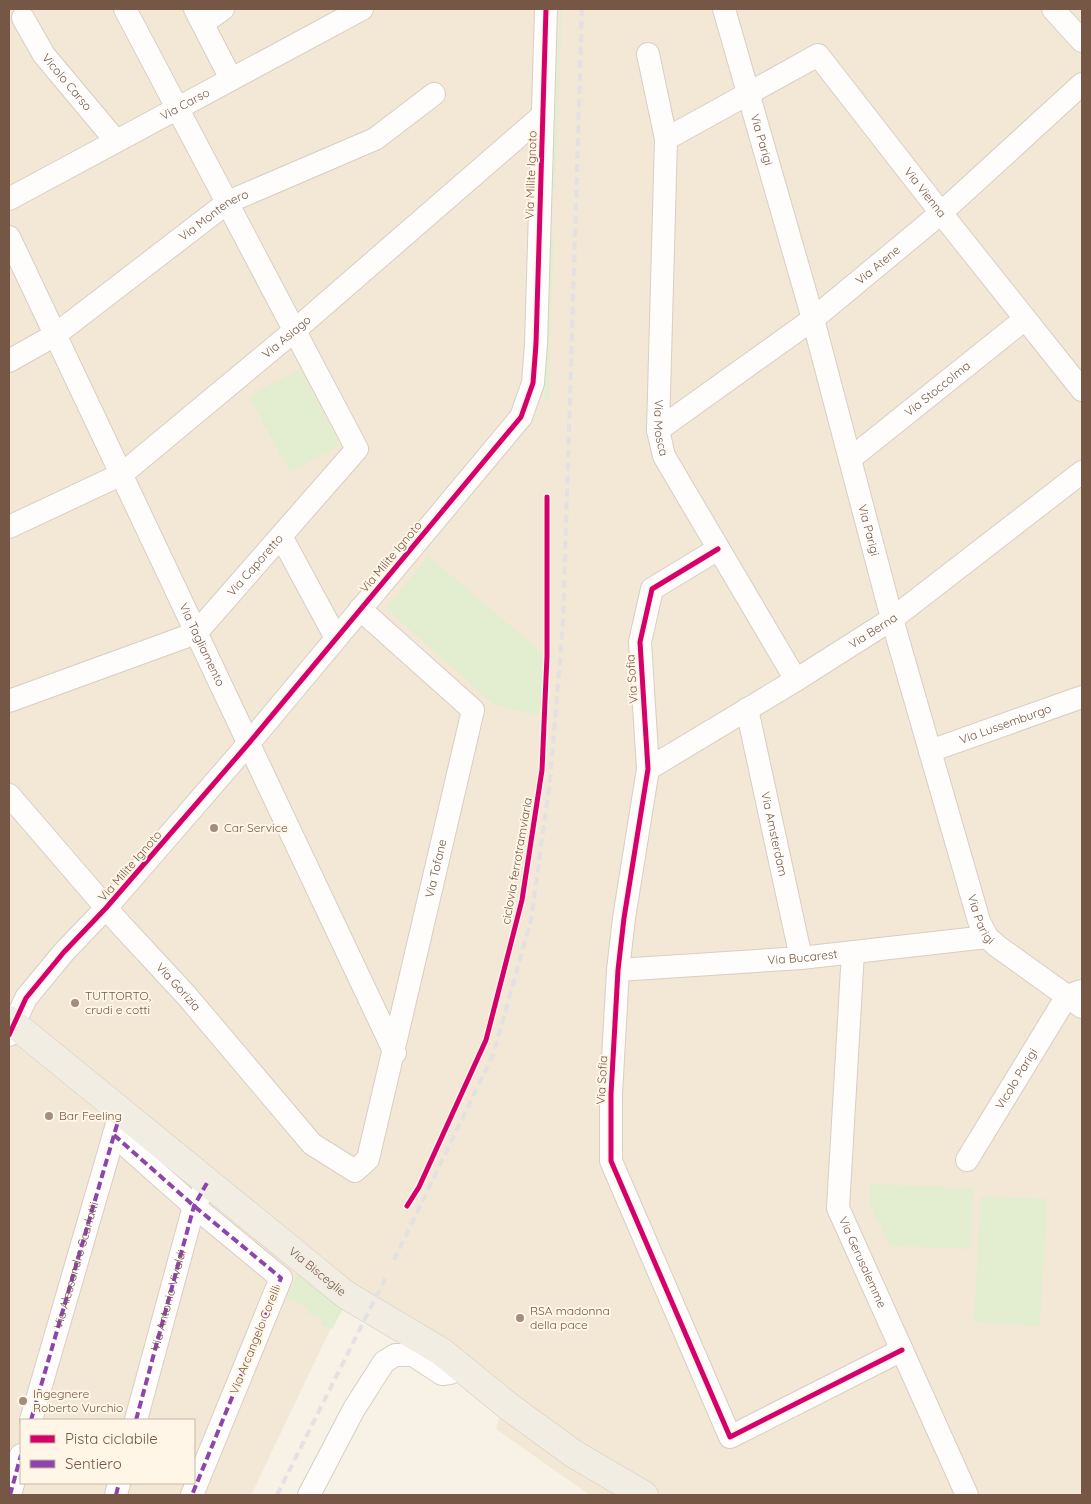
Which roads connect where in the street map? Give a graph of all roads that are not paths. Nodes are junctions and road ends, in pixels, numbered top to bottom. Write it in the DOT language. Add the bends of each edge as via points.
graph roads {
  1 [pos="125,9"];
  2 [pos="223,9"];
  3 [pos="362,9"];
  4 [pos="546,9"];
  5 [pos="724,9"];
  6 [pos="1053,9"];
  7 [pos="199,16"];
  8 [pos="23,18"];
  9 [pos="1082,40"];
  10 [pos="648,54"];
  11 [pos="232,79"];
  12 [pos="1082,84"];
  13 [pos="748,93"];
  14 [pos="434,94"];
  15 [pos="178,108"];
  16 [pos="543,115"];
  17 [pos="666,139"];
  18 [pos="116,141"];
  19 [pos="9,199"];
  20 [pos="228,202"];
  21 [pos="941,213"];
  22 [pos="9,236"];
  23 [pos="813,319"];
  24 [pos="1025,319"];
  25 [pos="294,330"];
  26 [pos="55,335"];
  27 [pos="9,361"];
  28 [pos="1082,390"];
  29 [pos="658,430"];
  30 [pos="850,459"];
  31 [pos="1082,472"];
  32 [pos="122,474"];
  33 [pos="9,527"];
  34 [pos="281,536"];
  35 [pos="718,549"];
  36 [pos="360,609"];
  37 [pos="892,619"];
  38 [pos="196,633"];
  39 [pos="336,638"];
  40 [pos="796,680"];
  41 [pos="1082,697"];
  42 [pos="9,701"];
  43 [pos="748,709"];
  44 [pos="248,743"];
  45 [pos="930,751"];
  46 [pos="648,768"];
  47 [pos="9,795"];
  48 [pos="106,908"];
  49 [pos="987,937"];
  50 [pos="853,952"];
  51 [pos="801,958"];
  52 [pos="618,970"];
  53 [pos="1077,998"];
  54 [pos="10,1026"];
  55 [pos="395,1053"];
  56 [pos="117,1123"];
  57 [pos="966,1160"];
  58 [pos="355,1170"];
  59 [pos="200,1194"];
  60 [pos="902,1350"];
  61 [pos="459,1366"];
  62 [pos="31,1419"];
  63 [pos="136,1419"];
  64 [pos="20,1459"];
  65 [pos="10,1495"];
  66 [pos="192,1495"];
  67 [pos="309,1495"];
  68 [pos="644,1495"];
  69 [pos="967,1495"];
  1 -- 15 [label="street"];
  2 -- 7 [label="street"];
  3 -- 11 [label="street, Via Carso"];
  4 -- 16 [label="street, Via Milite Ignoto"];
  5 -- 13 [label="street, Via Parigi"];
  6 -- 9 [label="street"];
  7 -- 11 [label="street"];
  8 -- 18 [label="street, Vicolo Carso" via="44,55"];
  10 -- 17 [label="street, Via Mosca"];
  11 -- 15 [label="street, Via Carso"];
  12 -- 21 [label="street, Via Atene"];
  13 -- 17 [label="street"];
  13 -- 21 [label="street, Via Vienna" via="818,55"];
  13 -- 23 [label="street, Via Parigi"];
  14 -- 20 [label="street, Via Montenero" via="375,139"];
  15 -- 18 [label="street, Via Carso"];
  15 -- 20 [label="street"];
  16 -- 25 [label="street, Via Asiago"];
  16 -- 36 [label="street, Via Milite Ignoto" via="533,383 522,417"];
  17 -- 29 [label="street, Via Mosca"];
  18 -- 19 [label="street, Via Carso"];
  20 -- 25 [label="street"];
  20 -- 26 [label="street, Via Montenero"];
  21 -- 23 [label="street, Via Atene"];
  21 -- 24 [label="street, Via Vienna"];
  22 -- 26 [label="street, Via Tagliamento"];
  23 -- 29 [label="street, Via Atene"];
  23 -- 30 [label="street, Via Parigi"];
  24 -- 28 [label="street, Via Vienna"];
  24 -- 30 [label="street, Via Stoccolma"];
  25 -- 32 [label="street, Via Asiago"];
  25 -- 34 [label="street, Via Caporetto" via="356,449"];
  26 -- 27 [label="street, Via Montenero"];
  26 -- 32 [label="street, Via Tagliamento"];
  29 -- 35 [label="street, Via Mosca" via="664,456"];
  30 -- 37 [label="street, Via Parigi"];
  31 -- 37 [label="street, Via Berna"];
  32 -- 33 [label="street, Via Asiago"];
  32 -- 38 [label="street, Via Tagliamento"];
  34 -- 38 [label="street, Via Caporetto"];
  34 -- 39 [label="street"];
  35 -- 40 [label="street, Via Mosca"];
  35 -- 46 [label="street, Via Sofia" via="652,589 640,642"];
  36 -- 39 [label="street, Via Milite Ignoto"];
  36 -- 55 [label="street, Via Tofane" via="474,710"];
  37 -- 40 [label="street, Via Berna"];
  37 -- 45 [label="street, Via Parigi"];
  38 -- 42 [label="street, Via Caporetto"];
  38 -- 44 [label="street, Via Tagliamento"];
  39 -- 44 [label="street, Via Milite Ignoto"];
  40 -- 43 [label="street, Via Berna"];
  41 -- 45 [label="street, Via Lussemburgo"];
  43 -- 46 [label="street, Via Berna"];
  43 -- 51 [label="street, Via Amsterdam"];
  44 -- 48 [label="street, Via Milite Ignoto"];
  44 -- 55 [label="street, Via Tagliamento"];
  45 -- 49 [label="street, Via Parigi" via="979,922"];
  46 -- 52 [label="street, Via Sofia"];
  47 -- 48 [label="street, Via Gorizia"];
  48 -- 54 [label="street, Via Milite Ignoto" via="26,998"];
  48 -- 58 [label="street, Via Gorizia" via="186,995 312,1144"];
  49 -- 50 [label="street, Via Bucarest"];
  49 -- 53 [label="street, Via Parigi"];
  50 -- 51 [label="street, Via Bucarest"];
  50 -- 60 [label="street, Via Gerusalemme" via="838,1208"];
  51 -- 52 [label="street, Via Bucarest"];
  52 -- 60 [label="street, Via Sofia" via="611,1161 730,1437"];
  53 -- 57 [label="street, Vicolo Parigi"];
  54 -- 56 [label="main road, Via Bisceglie"];
  55 -- 58 [label="street, Via Tofane" via="368,1159"];
  56 -- 59 [label="main road, Via Bisceglie"];
  56 -- 62 [label="street, Via Alessandro Scarlatti"];
  59 -- 61 [label="main road, Via Bisceglie" via="346,1296 442,1352"];
  59 -- 63 [label="street, Via Antonio Vivaldi"];
  59 -- 66 [label="street, Via Arcangelo Corelli" via="281,1278"];
  60 -- 69 [label="street, Via Gerusalemme"];
  61 -- 67 [label="street" via="450,1373 442,1374 413,1355 395,1355 384,1362 354,1409"];
  61 -- 68 [label="main road, Via Bisceglie" via="574,1454"];
  64 -- 65 [label="street"];
}
